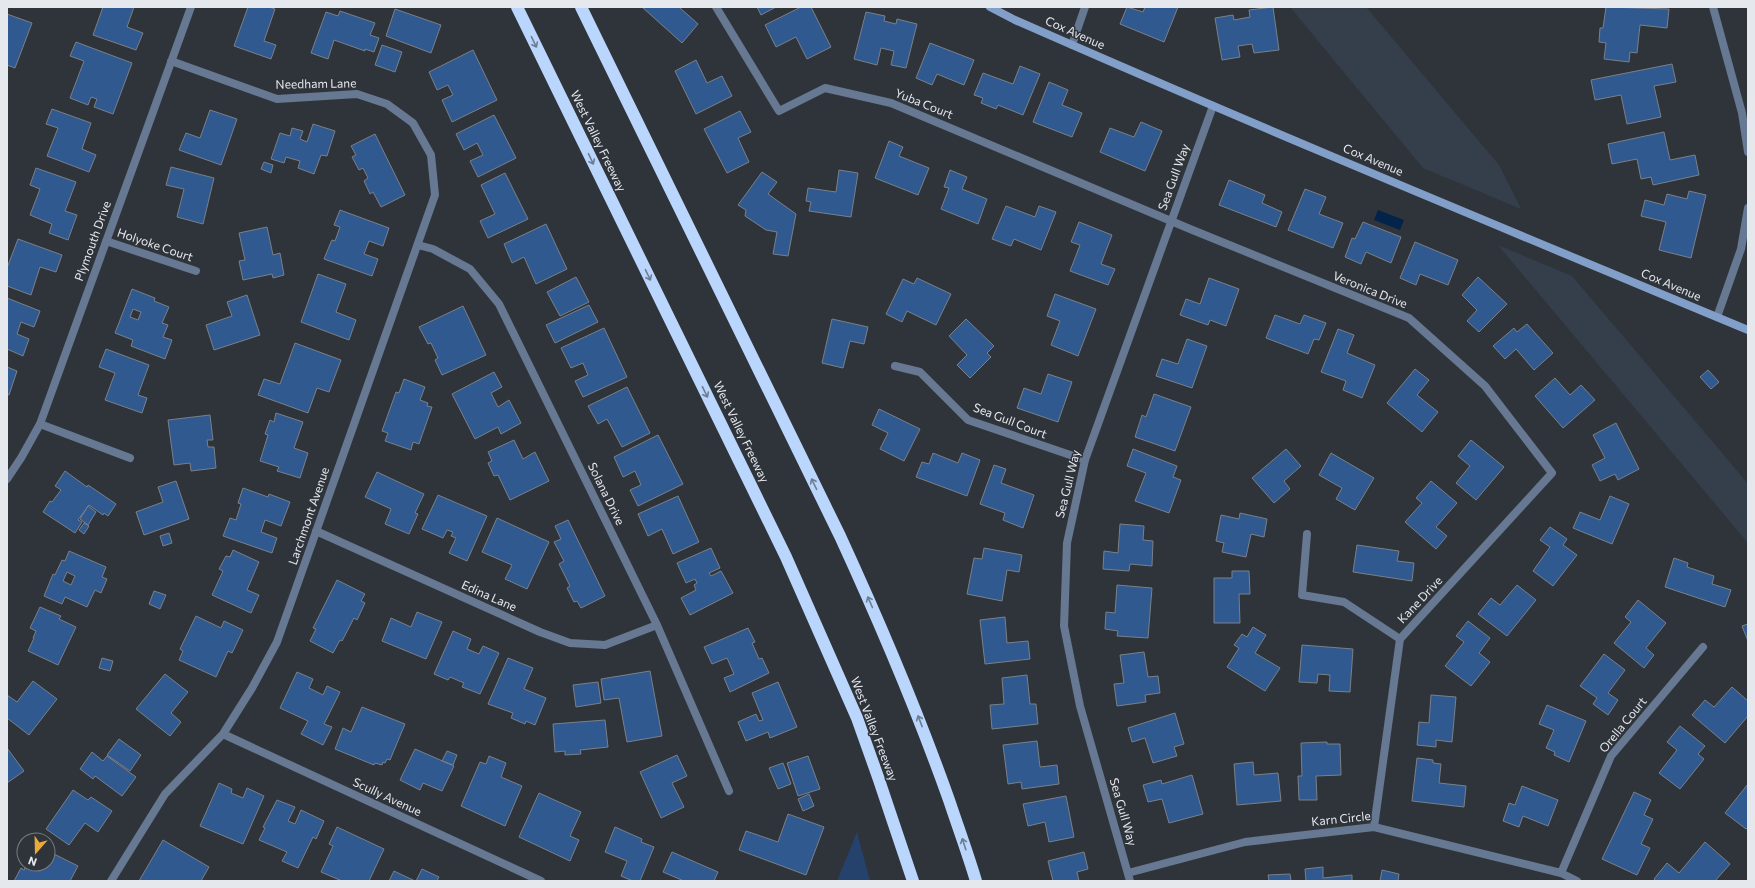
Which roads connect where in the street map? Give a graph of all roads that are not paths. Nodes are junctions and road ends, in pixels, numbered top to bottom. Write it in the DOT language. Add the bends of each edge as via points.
graph roads {
  1 [pos="191,7"];
  2 [pos="517,7"];
  3 [pos="581,7"];
  4 [pos="716,7"];
  5 [pos="990,7"];
  6 [pos="1085,7"];
  7 [pos="1713,7"];
  8 [pos="1072,45"];
  9 [pos="171,61"];
  10 [pos="1213,106"];
  11 [pos="412,123"];
  12 [pos="1748,152"];
  13 [pos="1748,208"];
  14 [pos="1748,211"];
  15 [pos="1171,220"];
  16 [pos="106,241"];
  17 [pos="418,245"];
  18 [pos="196,271"];
  19 [pos="1717,317"];
  20 [pos="1748,330"];
  21 [pos="895,366"];
  22 [pos="40,424"];
  23 [pos="130,458"];
  24 [pos="1085,460"];
  25 [pos="1552,473"];
  26 [pos="7,479"];
  27 [pos="316,530"];
  28 [pos="1308,534"];
  29 [pos="658,625"];
  30 [pos="1400,640"];
  31 [pos="1704,647"];
  32 [pos="223,734"];
  33 [pos="729,791"];
  34 [pos="1374,827"];
  35 [pos="1561,873"];
  36 [pos="1129,877"];
  37 [pos="111,881"];
  38 [pos="541,881"];
  39 [pos="913,881"];
  40 [pos="976,881"];
  41 [pos="1577,881"];
  1 -- 9 [label="street, Plymouth Drive"];
  2 -- 39 [label="highway, West Valley Freeway, one-way" via="786,558 857,718"];
  40 -- 3 [label="highway, one-way" via="933,756 866,593"];
  4 -- 15 [label="street, Yuba Court" via="779,111 825,88 891,103"];
  5 -- 8 [label="main road, Cox Avenue"];
  6 -- 8 [label="street"];
  7 -- 12 [label="street" via="1742,113"];
  8 -- 10 [label="main road, Cox Avenue"];
  9 -- 11 [label="street, Needham Lane" via="277,99 358,94 387,104"];
  9 -- 16 [label="street, Plymouth Drive"];
  10 -- 15 [label="street, Sea Gull Way"];
  10 -- 19 [label="main road, Cox Avenue"];
  11 -- 17 [label="street, Larchmont Avenue" via="431,155 435,195"];
  13 -- 14 [label="street"];
  14 -- 19 [label="street" via="1741,249"];
  15 -- 24 [label="street, Sea Gull Way"];
  15 -- 25 [label="street, Veronica Drive" via="1409,318 1485,386"];
  16 -- 18 [label="street, Holyoke Court"];
  16 -- 22 [label="street, Plymouth Drive"];
  17 -- 27 [label="street, Larchmont Avenue"];
  17 -- 29 [label="street, Solana Drive" via="433,249 470,269 499,304"];
  19 -- 20 [label="main road, Cox Avenue"];
  21 -- 24 [label="street, Sea Gull Court" via="920,372 968,420"];
  22 -- 23 [label="street"];
  22 -- 26 [label="street, Plymouth Drive"];
  24 -- 36 [label="street, Sea Gull Way" via="1067,543 1064,626 1080,706"];
  25 -- 30 [label="street, Kane Drive"];
  27 -- 29 [label="street, Edina Lane" via="570,644 604,645"];
  27 -- 32 [label="street, Larchmont Avenue" via="277,642"];
  28 -- 30 [label="street" via="1302,595 1344,602"];
  29 -- 33 [label="street, Solana Drive"];
  30 -- 34 [label="street, Kane Drive"];
  31 -- 35 [label="street, Orella Court" via="1611,756"];
  32 -- 37 [label="street, Larchmont Avenue" via="165,794"];
  32 -- 38 [label="street, Scully Avenue"];
  34 -- 35 [label="street, Karn Circle"];
  34 -- 36 [label="street, Karn Circle" via="1245,842"];
  35 -- 41 [label="street, Karn Circle"];
}
